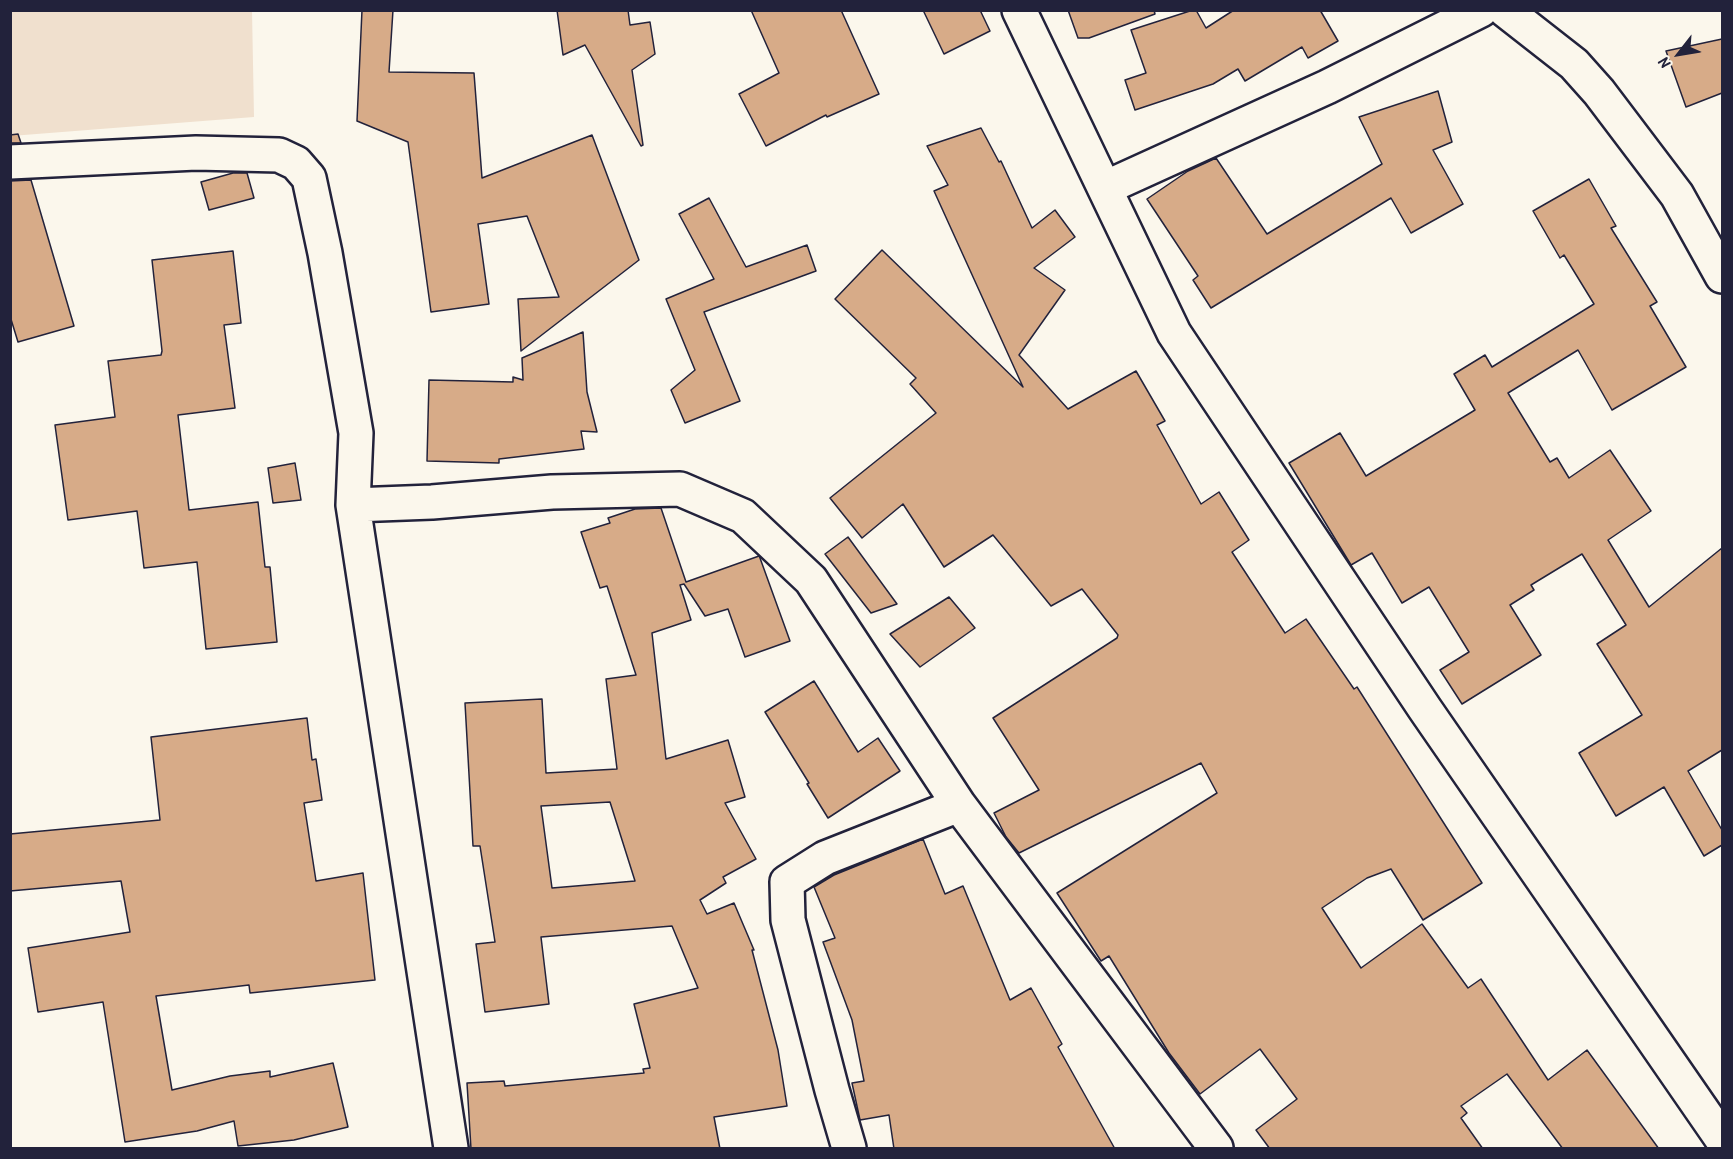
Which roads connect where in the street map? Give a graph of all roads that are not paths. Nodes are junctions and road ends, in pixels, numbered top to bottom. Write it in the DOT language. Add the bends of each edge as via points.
graph roads {
  1 [pos="1019,10"];
  2 [pos="1481,10"];
  3 [pos="1505,10"];
  4 [pos="10,162"];
  5 [pos="1105,188"];
  6 [pos="1722,276"];
  7 [pos="352,505"];
  8 [pos="958,805"];
  9 [pos="1722,1138"];
  10 [pos="452,1149"];
  11 [pos="849,1149"];
  12 [pos="1216,1149"];
  1 -- 5 [label="street"];
  2 -- 5 [label="street" via="1327,87"];
  3 -- 6 [label="street" via="1574,64 1599,92 1677,195"];
  4 -- 7 [label="street" via="196,153 279,155 296,164 309,178 356,433"];
  5 -- 9 [label="street" via="1174,333 1425,709"];
  7 -- 8 [label="street" via="552,492 680,489 743,516 812,580"];
  7 -- 10 [label="street"];
  8 -- 11 [label="street" via="825,858 787,882 788,920"];
  8 -- 12 [label="street"];
}
